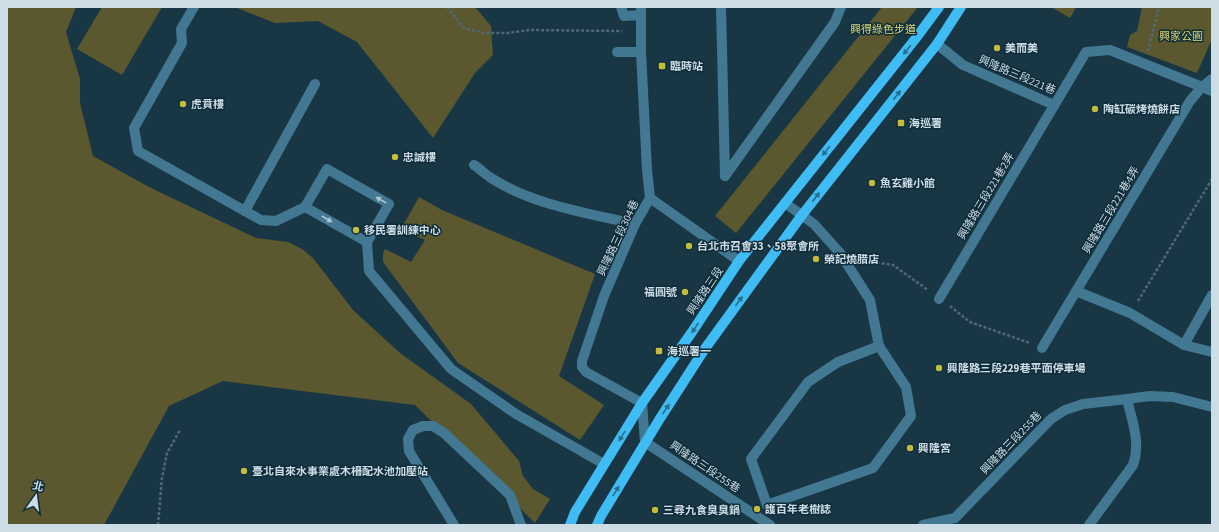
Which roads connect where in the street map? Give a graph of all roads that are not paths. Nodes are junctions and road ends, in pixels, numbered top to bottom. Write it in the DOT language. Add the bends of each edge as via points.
graph roads {
  1 [pos="194,7"];
  2 [pos="621,7"];
  3 [pos="721,7"];
  4 [pos="841,7"];
  5 [pos="939,7"];
  6 [pos="961,7"];
  7 [pos="641,11"];
  8 [pos="937,44"];
  9 [pos="617,52"];
  10 [pos="641,52"];
  11 [pos="1212,79"];
  12 [pos="316,84"];
  13 [pos="1207,89"];
  14 [pos="1054,105"];
  15 [pos="474,165"];
  16 [pos="650,198"];
  17 [pos="785,204"];
  18 [pos="305,207"];
  19 [pos="245,211"];
  20 [pos="802,215"];
  21 [pos="635,224"];
  22 [pos="367,242"];
  23 [pos="740,261"];
  24 [pos="1076,291"];
  25 [pos="1212,295"];
  26 [pos="939,298"];
  27 [pos="1184,345"];
  28 [pos="880,346"];
  29 [pos="1042,348"];
  30 [pos="1212,352"];
  31 [pos="1127,399"];
  32 [pos="642,403"];
  33 [pos="1212,407"];
  34 [pos="645,442"];
  35 [pos="604,464"];
  36 [pos="767,505"];
  37 [pos="454,525"];
  38 [pos="521,525"];
  39 [pos="570,525"];
  40 [pos="597,525"];
  41 [pos="755,525"];
  42 [pos="770,525"];
  43 [pos="923,525"];
  44 [pos="1090,525"];
  1 -- 19 [label="street" via="181,29 182,43 134,128 138,151"];
  2 -- 7 [label="street" via="624,16"];
  3 -- 4 [label="street" via="725,176 835,22"];
  5 -- 17 [label="main road, 興隆路三段, one-way"];
  6 -- 8 [label="main road"];
  7 -- 10 [label="street, 興隆路三段304巷"];
  8 -- 14 [label="street, 興隆路三段221巷" via="963,65"];
  20 -- 8 [label="main road, one-way"];
  9 -- 10 [label="street"];
  10 -- 16 [label="street, 興隆路三段304巷" via="646,170"];
  11 -- 13 [label="street"];
  12 -- 19 [label="street"];
  13 -- 14 [label="street, 興隆路三段221巷" via="1110,50 1086,52"];
  13 -- 24 [label="street, 興隆路三段221巷4弄" via="1190,101"];
  14 -- 26 [label="street, 興隆路三段221巷2弄"];
  15 -- 21 [label="street" via="490,178 532,198"];
  16 -- 21 [label="street, 興隆路三段304巷"];
  16 -- 23 [label="street"];
  17 -- 20 [label="street"];
  17 -- 23 [label="main road, 興隆路三段"];
  18 -- 19 [label="street" via="276,221 261,220"];
  18 -- 22 [label="street, one-way"];
  22 -- 18 [label="street, one-way" via="389,204 327,169"];
  20 -- 28 [label="street" via="814,224 840,253 870,300"];
  34 -- 20 [label="main road, one-way" via="704,350"];
  21 -- 32 [label="street, 興隆路三段304巷" via="604,296 582,367 586,372"];
  22 -- 35 [label="street" via="369,271 451,369 516,414"];
  23 -- 32 [label="main road, 興隆路三段, one-way"];
  24 -- 27 [label="street" via="1130,313"];
  24 -- 29 [label="street, 興隆路三段221巷4弄"];
  25 -- 27 [label="street"];
  27 -- 30 [label="street"];
  28 -- 36 [label="street" via="838,362 808,382 750,459"];
  28 -- 36 [label="street" via="906,387 911,416 872,468"];
  31 -- 33 [label="street, 興隆路三段255巷" via="1173,397"];
  31 -- 43 [label="street, 興隆路三段255巷" via="1083,404 1065,410 1051,419 955,518"];
  31 -- 44 [label="street" via="1137,455 1133,465"];
  32 -- 34 [label="street"];
  32 -- 35 [label="main road, 興隆路三段, one-way"];
  40 -- 34 [label="main road, one-way"];
  34 -- 42 [label="street, 興隆路三段255巷"];
  35 -- 39 [label="main road, 興隆路三段"];
  36 -- 41 [label="street"];
  37 -- 38 [label="street" via="409,451 408,439 414,430 423,426 433,426 444,433 510,496"];
}
